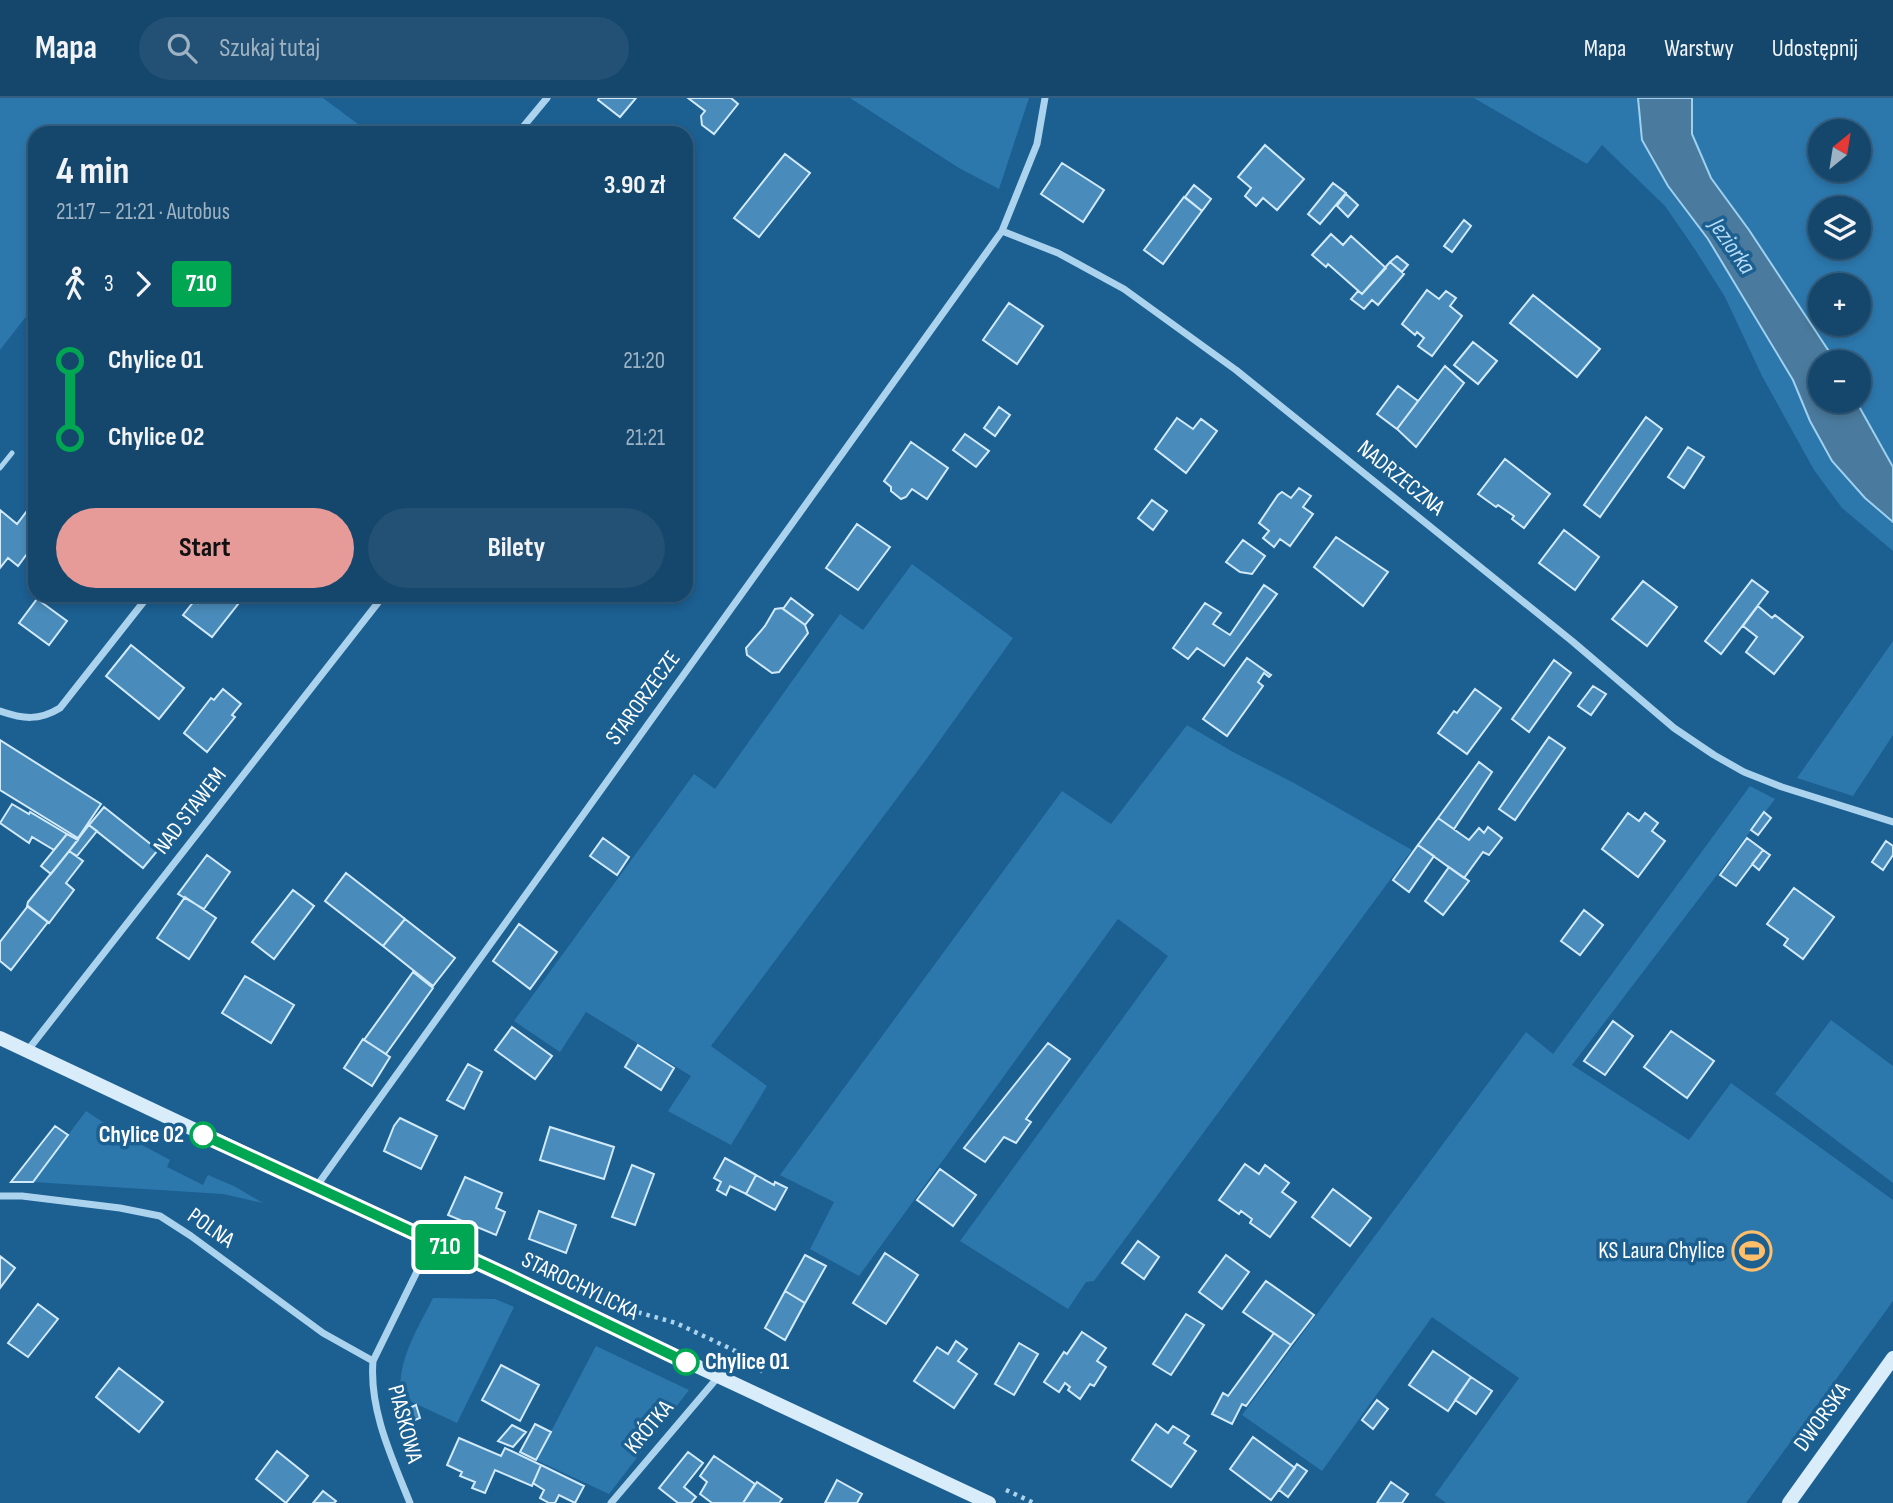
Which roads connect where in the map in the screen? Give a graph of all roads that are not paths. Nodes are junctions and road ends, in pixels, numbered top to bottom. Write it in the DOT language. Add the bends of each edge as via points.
graph roads {
  1 [pos="547,98"];
  2 [pos="1045,98"];
  3 [pos="525,126"];
  4 [pos="1002,231"];
  5 [pos="12,453"];
  6 [pos="0,468"];
  7 [pos="143,602"];
  8 [pos="379,602"];
  9 [pos="0,711"];
  10 [pos="1893,822"];
  11 [pos="0,1038"];
  12 [pos="27,1051"];
  13 [pos="316,1188"];
  14 [pos="0,1196"];
  15 [pos="432,1241"];
  16 [pos="1893,1358"];
  17 [pos="373,1361"];
  18 [pos="718,1377"];
  19 [pos="409,1502"];
  20 [pos="611,1503"];
  21 [pos="989,1503"];
  22 [pos="1789,1503"];
  1 -- 3 [label="street"];
  2 -- 4 [label="street" via="1037,144"];
  4 -- 10 [label="street, NADRZECZNA" via="1058,253 1124,289 1236,370 1713,755 1782,787"];
  4 -- 13 [label="street, STARORZECZE"];
  5 -- 6 [label="lane"];
  7 -- 9 [label="street" via="60,708 32,719"];
  8 -- 12 [label="street, NAD STAWEM"];
  11 -- 12 [label="street, STAROCHYLICKA"];
  12 -- 13 [label="street, STAROCHYLICKA"];
  13 -- 15 [label="street, STAROCHYLICKA"];
  14 -- 17 [label="street, POLNA" via="160,1216 323,1333"];
  15 -- 17 [label="street, PIASKOWA"];
  15 -- 18 [label="street, STAROCHYLICKA"];
  16 -- 22 [label="street, DWORSKA"];
  17 -- 19 [label="street, PIASKOWA" via="379,1417"];
  18 -- 20 [label="street, KRÓTKA"];
  18 -- 21 [label="street, STAROCHYLICKA"];
}
